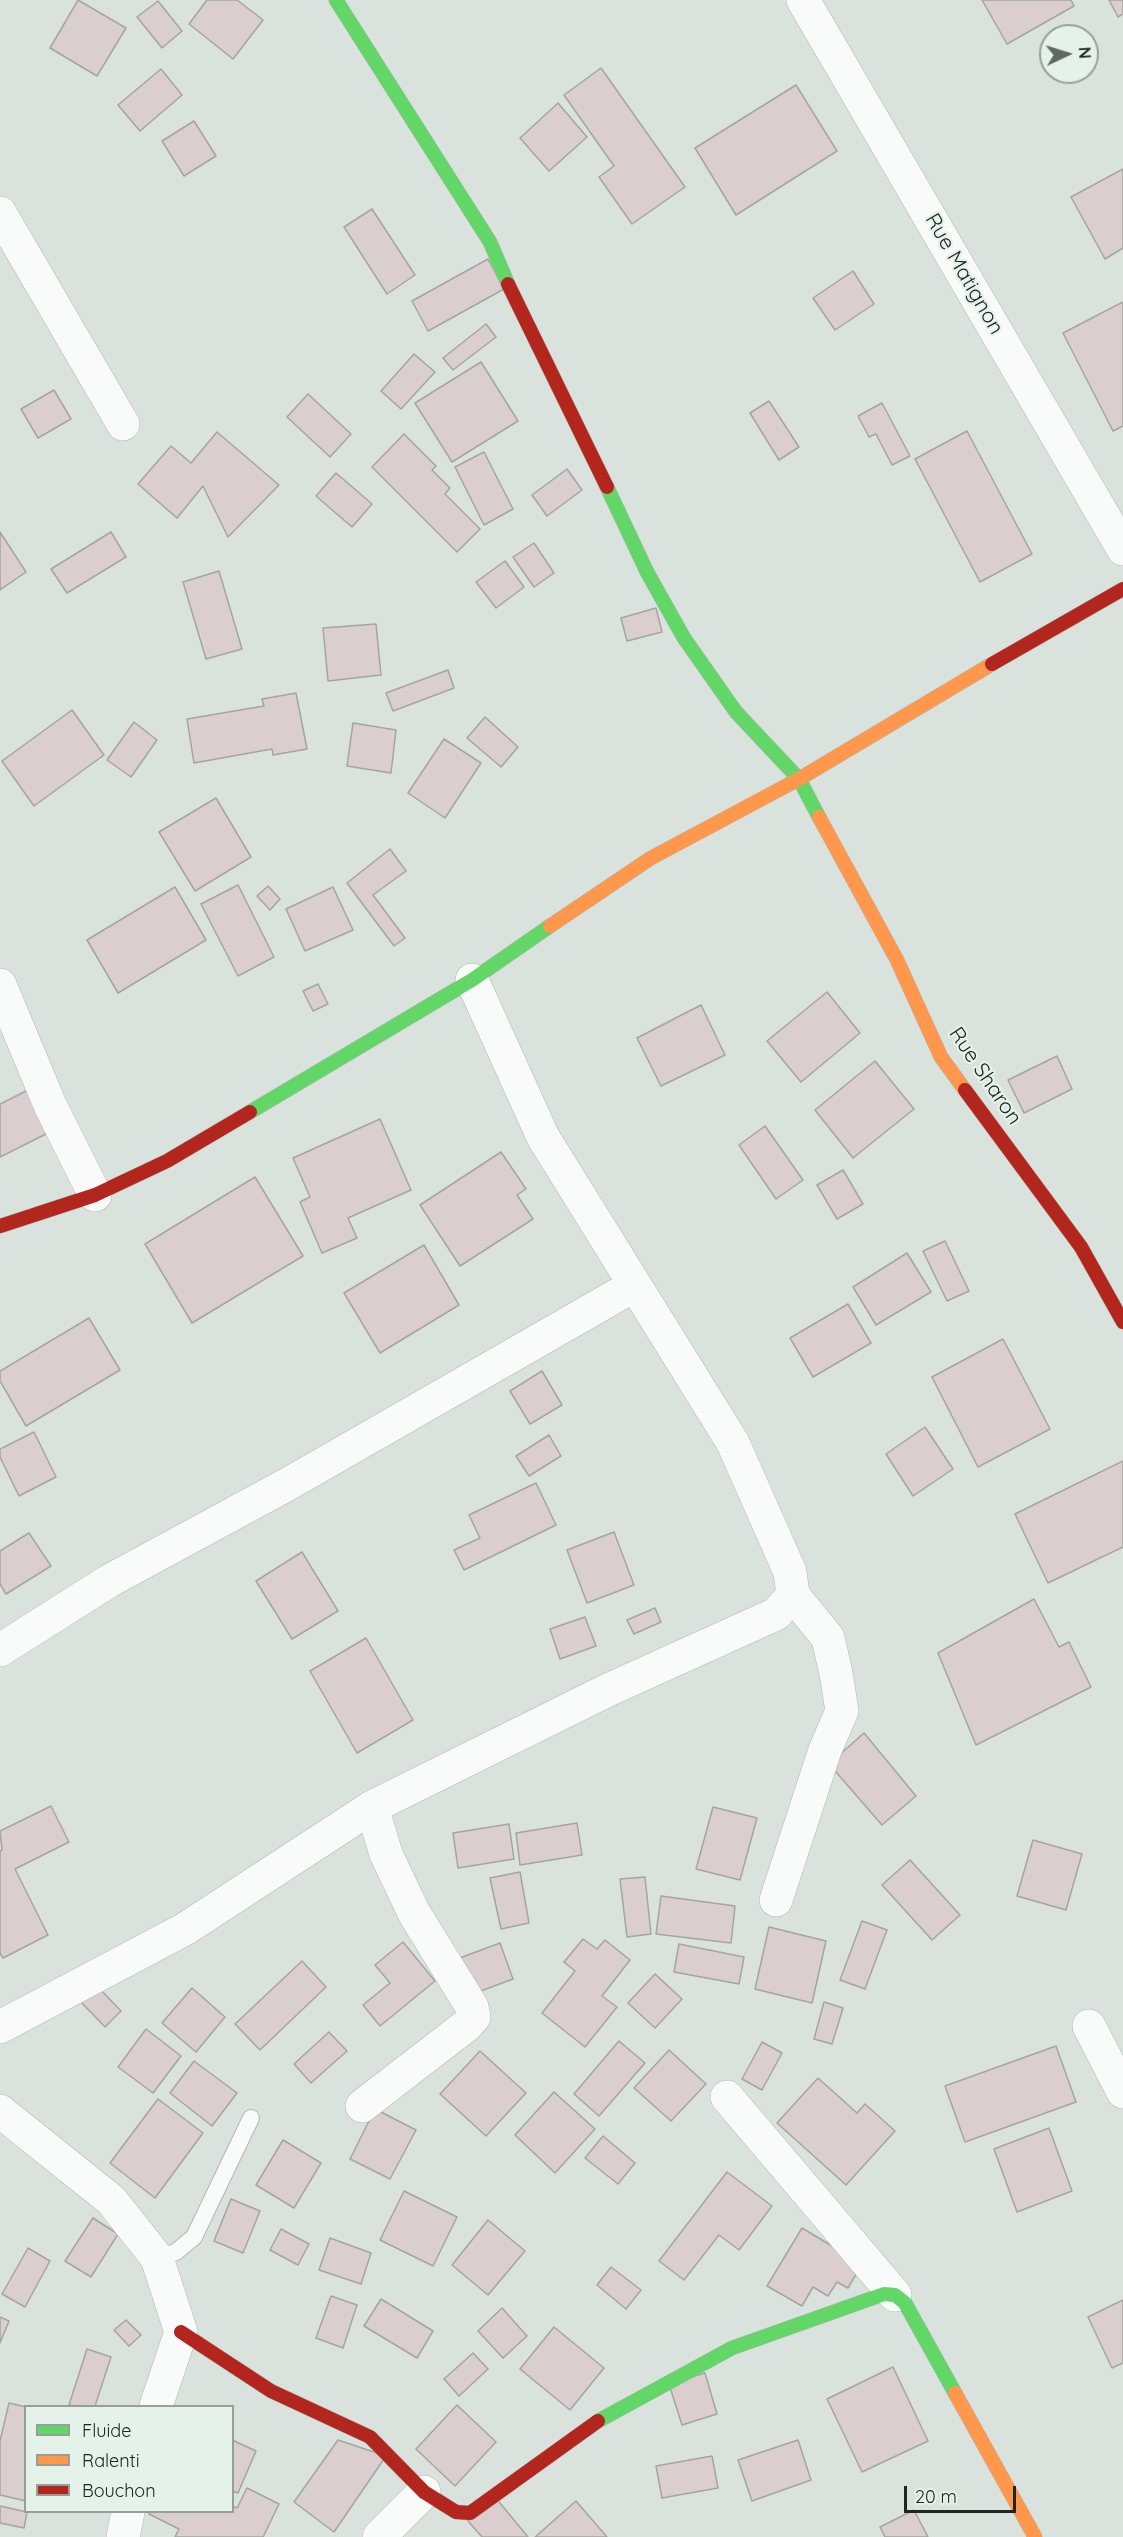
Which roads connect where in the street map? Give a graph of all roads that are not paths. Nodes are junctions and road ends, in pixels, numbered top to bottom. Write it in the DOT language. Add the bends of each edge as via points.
graph roads {
  1 [pos="336,0"];
  2 [pos="803,0"];
  3 [pos="0,213"];
  4 [pos="123,424"];
  5 [pos="1123,549"];
  6 [pos="1123,589"];
  7 [pos="799,779"];
  8 [pos="472,980"];
  9 [pos="0,985"];
  10 [pos="95,1195"];
  11 [pos="0,1227"];
  12 [pos="635,1285"];
  13 [pos="1123,1322"];
  14 [pos="793,1595"];
  15 [pos="0,1650"];
  16 [pos="372,1807"];
  17 [pos="776,1900"];
  18 [pos="1089,2026"];
  19 [pos="0,2027"];
  20 [pos="1123,2092"];
  21 [pos="727,2097"];
  22 [pos="362,2106"];
  23 [pos="0,2111"];
  24 [pos="251,2118"];
  25 [pos="157,2258"];
  26 [pos="895,2295"];
  27 [pos="181,2332"];
  28 [pos="156,2405"];
  29 [pos="424,2492"];
  30 [pos="128,2513"];
  31 [pos="123,2537"];
  32 [pos="379,2537"];
  33 [pos="1035,2537"];
  1 -- 7 [label="street, Rue Sharon" via="490,242 647,572 684,638 736,712"];
  2 -- 5 [label="street, Rue Matignon"];
  3 -- 4 [label="street"];
  6 -- 7 [label="street"];
  7 -- 8 [label="street" via="651,858"];
  7 -- 13 [label="street, Rue Sharon" via="897,960 941,1057 1082,1247"];
  8 -- 10 [label="street" via="167,1161"];
  8 -- 12 [label="street" via="543,1137"];
  9 -- 10 [label="street" via="50,1104"];
  10 -- 11 [label="street"];
  12 -- 14 [label="street" via="733,1443 790,1572"];
  12 -- 15 [label="street" via="288,1484 109,1581"];
  14 -- 16 [label="street" via="776,1614 608,1690"];
  14 -- 17 [label="street" via="828,1638 842,1711 825,1750"];
  16 -- 19 [label="street" via="185,1929"];
  16 -- 22 [label="street" via="386,1854 414,1913 472,2007 474,2017"];
  18 -- 20 [label="street"];
  21 -- 26 [label="street"];
  23 -- 25 [label="street" via="111,2200"];
  24 -- 25 [label="lane" via="194,2236 176,2252"];
  25 -- 27 [label="street"];
  26 -- 29 [label="street" via="884,2294 732,2348 591,2425 470,2513 456,2512"];
  26 -- 33 [label="street" via="905,2303"];
  27 -- 28 [label="street"];
  27 -- 29 [label="street" via="272,2391 370,2437"];
  29 -- 32 [label="street"];
  30 -- 31 [label="street"];
}
